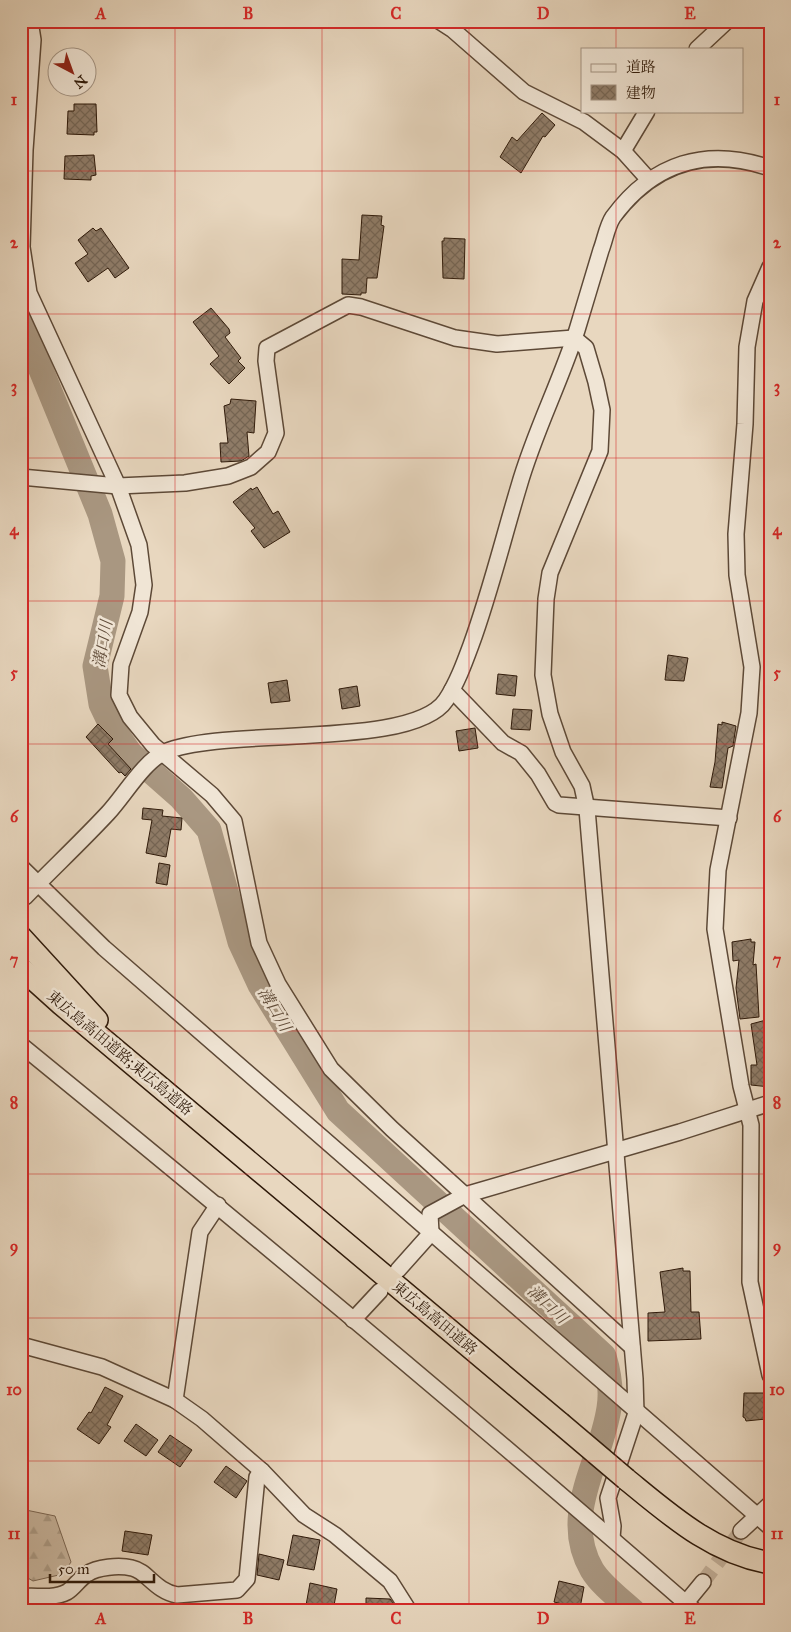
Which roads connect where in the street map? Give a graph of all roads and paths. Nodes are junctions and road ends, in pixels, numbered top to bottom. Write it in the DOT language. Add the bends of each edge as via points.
graph roads {
  1 [pos="30,21"];
  2 [pos="439,21"];
  3 [pos="727,21"];
  4 [pos="699,48"];
  5 [pos="646,112"];
  6 [pos="623,150"];
  7 [pos="770,168"];
  8 [pos="649,180"];
  9 [pos="770,267"];
  10 [pos="574,338"];
  11 [pos="21,478"];
  12 [pos="118,486"];
  13 [pos="452,690"];
  14 [pos="162,753"];
  15 [pos="587,809"];
  16 [pos="729,818"];
  17 [pos="21,867"];
  18 [pos="39,883"];
  19 [pos="25,898"];
  20 [pos="21,937"];
  21 [pos="21,955"];
  22 [pos="21,970"];
  23 [pos="112,1036"];
  24 [pos="21,1045"];
  25 [pos="770,1104"];
  26 [pos="747,1110"];
  27 [pos="197,1118"];
  28 [pos="615,1151"];
  29 [pos="465,1195"];
  30 [pos="218,1206"];
  31 [pos="431,1233"];
  32 [pos="398,1270"];
  33 [pos="380,1291"];
  34 [pos="354,1320"];
  35 [pos="21,1345"];
  36 [pos="632,1347"];
  37 [pos="770,1375"];
  38 [pos="175,1400"];
  39 [pos="636,1413"];
  40 [pos="262,1471"];
  41 [pos="770,1504"];
  42 [pos="757,1516"];
  43 [pos="770,1527"];
  44 [pos="741,1531"];
  45 [pos="612,1538"];
  46 [pos="770,1563"];
  47 [pos="703,1582"];
  48 [pos="21,1596"];
  49 [pos="686,1608"];
  50 [pos="409,1611"];
  1 -- 12 [label="street" via="32,40 22,247 29,294"];
  2 -- 6 [label="street" via="524,92 584,122"];
  3 -- 4 [label="street"];
  5 -- 6 [label="street"];
  6 -- 8 [label="street"];
  7 -- 8 [label="street" via="750,161 715,157 674,166"];
  8 -- 10 [label="street" via="611,220"];
  9 -- 16 [label="street" via="754,301 746,347 745,424 736,534 737,575 752,667 749,713"];
  10 -- 12 [label="street" via="497,344 455,338 348,305 268,348 266,361 276,433 268,452 251,467 228,476 185,484"];
  10 -- 13 [label="street" via="519,485 481,617"];
  10 -- 15 [label="street" via="586,348 596,382 602,410 600,451 550,573 544,675 550,714 563,752 582,786"];
  11 -- 12 [label="street"];
  12 -- 14 [label="street" via="139,546 144,585 140,612 121,665 119,695 130,717"];
  13 -- 14 [label="street" via="445,702 430,714 404,724 348,732 195,742"];
  13 -- 15 [label="street" via="503,743 521,753 559,806"];
  14 -- 18 [label="street" via="110,812"];
  14 -- 29 [label="street" via="212,795 234,820 259,943 278,984 331,1069"];
  15 -- 16 [label="street"];
  15 -- 28 [label="street"];
  16 -- 26 [label="street" via="718,870 715,930"];
  17 -- 18 [label="street"];
  18 -- 19 [label="street"];
  18 -- 31 [label="street" via="104,948"];
  20 -- 23 [label="highway"];
  21 -- 23 [label="highway, 東広島高田道路;東広島道路"];
  22 -- 27 [label="highway, 東広島高田道路;東広島道路"];
  23 -- 27 [label="highway, 東広島高田道路;東広島道路"];
  24 -- 30 [label="street"];
  25 -- 26 [label="street"];
  26 -- 28 [label="street"];
  26 -- 37 [label="street" via="751,1125 750,1282"];
  27 -- 46 [label="highway, 東広島高田道路, bridge" via="674,1518 717,1546"];
  28 -- 29 [label="street"];
  28 -- 36 [label="street"];
  29 -- 31 [label="street" via="430,1214"];
  29 -- 36 [label="street"];
  30 -- 34 [label="street"];
  30 -- 38 [label="street" via="200,1232"];
  31 -- 32 [label="street"];
  31 -- 39 [label="street"];
  33 -- 34 [label="street"];
  34 -- 45 [label="street"];
  35 -- 38 [label="street" via="102,1367"];
  36 -- 39 [label="street"];
  38 -- 40 [label="street"];
  39 -- 42 [label="street"];
  39 -- 45 [label="street" via="608,1498"];
  40 -- 48 [label="street" via="257,1477 247,1579 237,1590 176,1595 159,1589 138,1570 130,1568 101,1569 87,1574 67,1592 58,1595"];
  40 -- 50 [label="street" via="304,1515 336,1535 390,1581"];
  41 -- 42 [label="street"];
  42 -- 43 [label="street"];
  42 -- 44 [label="street"];
  45 -- 49 [label="street"];
  47 -- 49 [label="street"];
}
